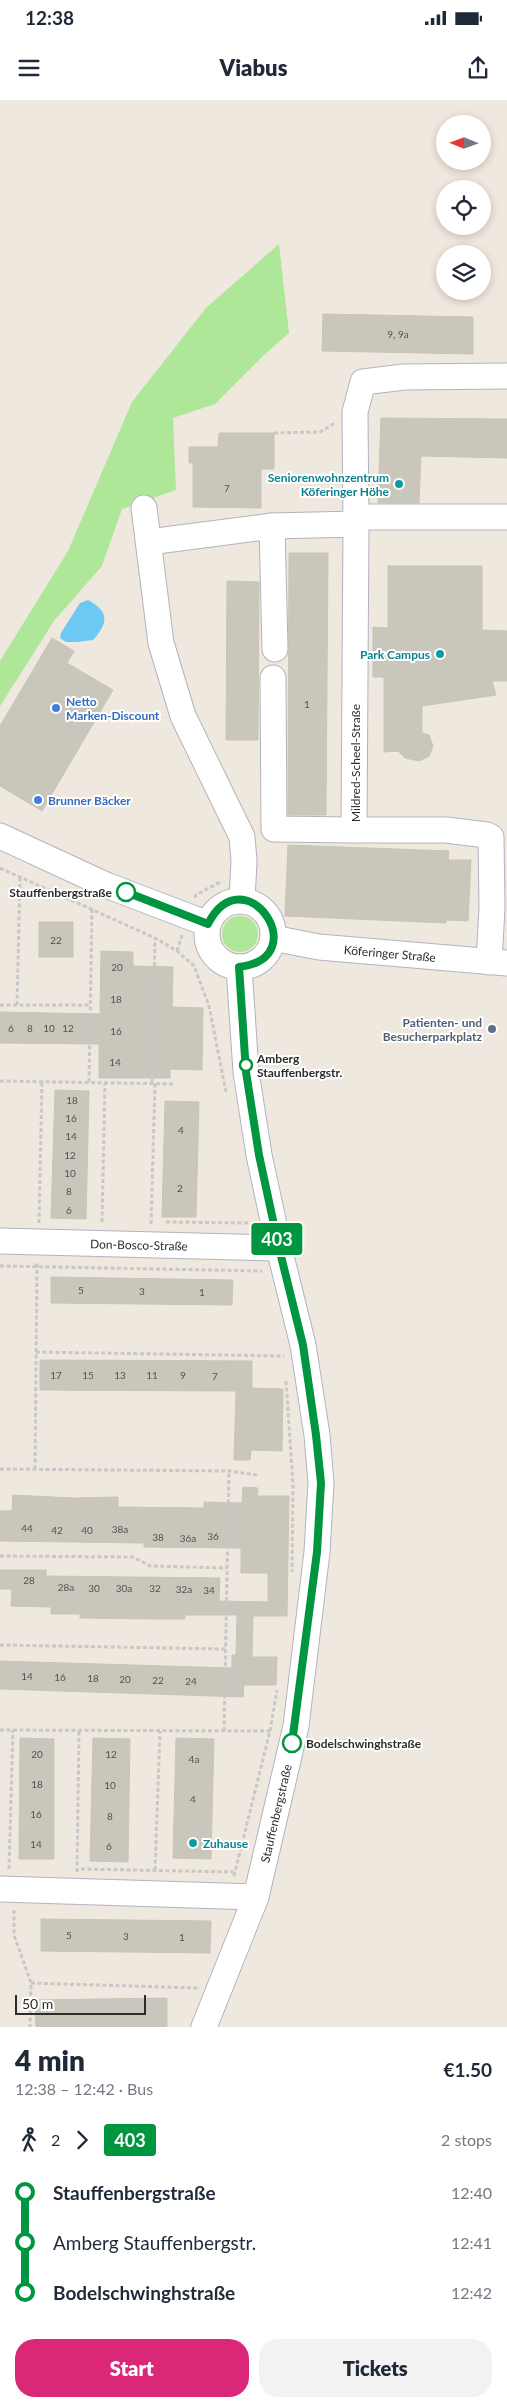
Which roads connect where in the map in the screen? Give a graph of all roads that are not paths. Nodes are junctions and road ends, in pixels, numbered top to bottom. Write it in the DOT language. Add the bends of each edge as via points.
graph roads {
  1 [pos="493,369"];
  2 [pos="144,508"];
  3 [pos="507,518"];
  4 [pos="356,520"];
  5 [pos="272,526"];
  6 [pos="149,542"];
  7 [pos="275,649"];
  8 [pos="274,678"];
  9 [pos="354,830"];
  10 [pos="0,836"];
  11 [pos="500,886"];
  12 [pos="242,900"];
  13 [pos="208,924"];
  14 [pos="273,938"];
  15 [pos="498,963"];
  16 [pos="239,967"];
  17 [pos="0,1241"];
  18 [pos="267,1247"];
  19 [pos="9,1878"];
  20 [pos="256,1896"];
  21 [pos="204,2027"];
  1 -- 4 [label="street, Mildred-Scheel-Straße" via="363,382 355,412"];
  2 -- 6 [label="street"];
  3 -- 4 [label="street"];
  4 -- 5 [label="street"];
  4 -- 9 [label="street, Mildred-Scheel-Straße"];
  5 -- 6 [label="street"];
  5 -- 7 [label="street"];
  6 -- 12 [label="street" via="162,643 183,716 242,837"];
  8 -- 9 [label="street" via="274,829 304,837"];
  9 -- 11 [label="street, Mildred-Scheel-Straße" via="427,840 454,831 487,835 491,838"];
  10 -- 13 [label="street" via="106,885"];
  11 -- 15 [label="street, Mildred-Scheel-Straße"];
  12 -- 13 [label="street" via="221,907"];
  12 -- 14 [label="street" via="253,903 269,917"];
  13 -- 16 [label="street" via="213,953 229,965"];
  14 -- 15 [label="street, Köferinger Straße" via="319,947"];
  14 -- 16 [label="street" via="265,956 249,966"];
  16 -- 18 [label="street, Stauffenbergstraße" via="246,1072 259,1155"];
  17 -- 18 [label="street, Don-Bosco-Straße"];
  18 -- 20 [label="street, Stauffenbergstraße" via="303,1345 321,1483 317,1552 296,1726"];
  19 -- 20 [label="street" via="74,1876 154,1882 230,1896"];
  20 -- 21 [label="street, Stauffenbergstraße"];
}
